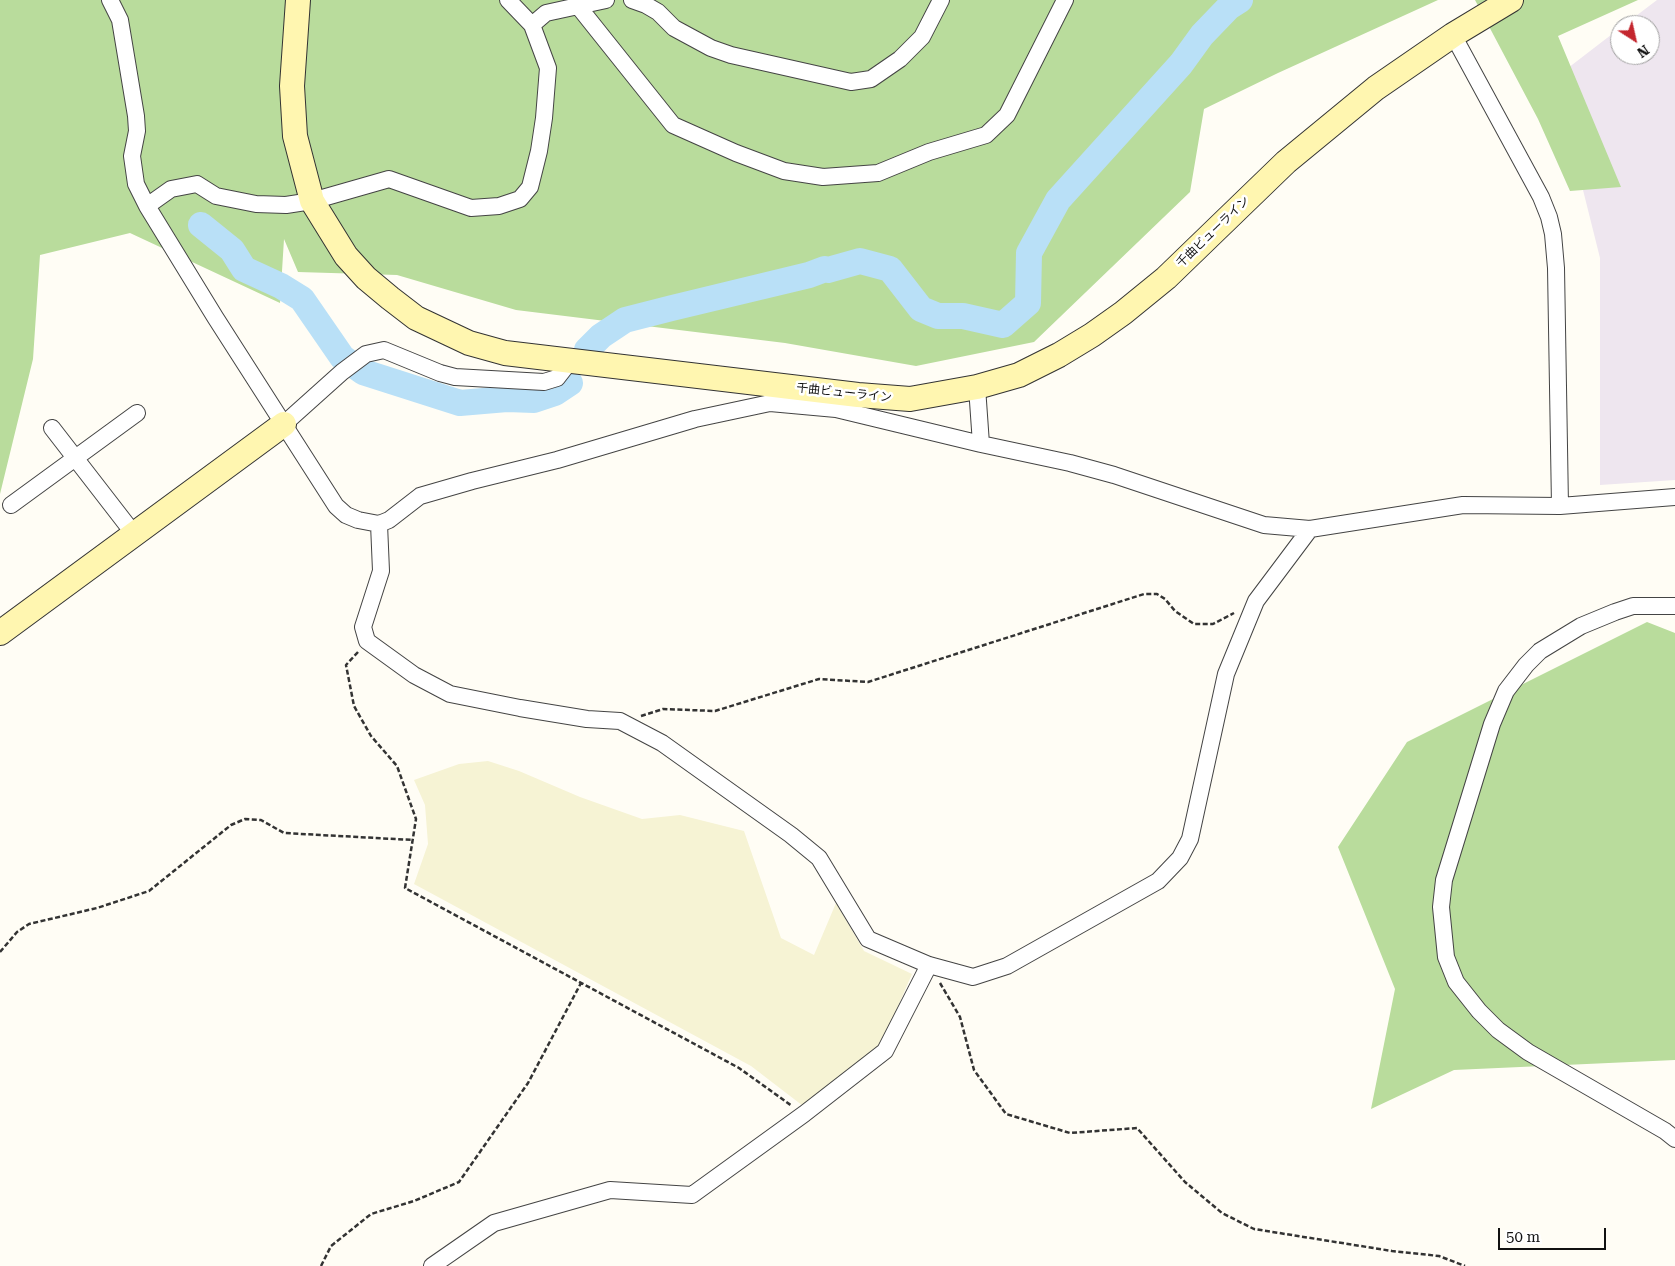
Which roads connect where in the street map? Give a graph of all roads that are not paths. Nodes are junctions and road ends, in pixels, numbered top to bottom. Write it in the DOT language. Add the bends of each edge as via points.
graph roads {
  1 [pos="110,0"];
  2 [pos="298,0"];
  3 [pos="508,0"];
  4 [pos="606,0"];
  5 [pos="632,0"];
  6 [pos="941,0"];
  7 [pos="1065,0"];
  8 [pos="1512,0"];
  9 [pos="578,6"];
  10 [pos="532,25"];
  11 [pos="1453,35"];
  12 [pos="312,202"];
  13 [pos="147,206"];
  14 [pos="571,360"];
  15 [pos="977,387"];
  16 [pos="137,413"];
  17 [pos="284,424"];
  18 [pos="52,428"];
  19 [pos="981,444"];
  20 [pos="75,458"];
  21 [pos="1675,497"];
  22 [pos="11,505"];
  23 [pos="1560,506"];
  24 [pos="379,524"];
  25 [pos="1310,529"];
  26 [pos="134,534"];
  27 [pos="1675,606"];
  28 [pos="0,633"];
  29 [pos="929,965"];
  30 [pos="1675,1139"];
  31 [pos="432,1266"];
  1 -- 13 [label="street" via="120,20 136,116 132,156 136,184"];
  2 -- 12 [label="street, 千曲ビューライン" via="292,86 296,136"];
  3 -- 10 [label="street"];
  4 -- 9 [label="street"];
  5 -- 6 [label="street" via="658,12 674,28 711,48 851,82 871,79 900,58 922,37"];
  7 -- 9 [label="street" via="1007,114 986,135 929,152 878,173 823,177 784,172 673,125"];
  8 -- 11 [label="street, 千曲ビューライン"];
  9 -- 10 [label="street" via="546,13"];
  10 -- 12 [label="street" via="548,68 539,151 530,187 520,199 498,206 471,208 389,179"];
  11 -- 15 [label="street, 千曲ビューライン" via="1376,88 1286,162 1166,278 1123,313 1051,359 1019,375"];
  11 -- 23 [label="street" via="1540,197 1553,234"];
  12 -- 13 [label="street" via="256,204 216,196 197,184 170,189"];
  12 -- 14 [label="street, 千曲ビューライン" via="346,256 366,278 416,318 470,343 505,353"];
  13 -- 17 [label="street"];
  14 -- 15 [label="street, 千曲ビューライン" via="910,399"];
  14 -- 17 [label="street" via="556,378 544,382 455,377 384,350 366,354"];
  15 -- 19 [label="street"];
  16 -- 20 [label="street"];
  17 -- 24 [label="street" via="336,506 346,515"];
  17 -- 26 [label="street"];
  18 -- 20 [label="street"];
  19 -- 24 [label="street" via="836,409 770,403 694,420 420,496"];
  19 -- 25 [label="street" via="1114,475 1264,525"];
  20 -- 22 [label="street"];
  20 -- 26 [label="street"];
  21 -- 23 [label="street"];
  23 -- 25 [label="street" via="1463,505"];
  24 -- 29 [label="street" via="381,571 363,627 367,641 414,675 450,694 620,722 662,743 820,858 868,939"];
  25 -- 29 [label="street" via="1256,601 1226,674 1190,839 1180,858 1158,881 1008,966 972,977"];
  26 -- 28 [label="street"];
  27 -- 30 [label="street" via="1633,606 1581,626 1540,651 1516,678 1506,691 1492,724 1444,880 1441,907 1446,957 1456,982 1498,1030 1528,1052"];
  29 -- 31 [label="street" via="885,1051 692,1194 610,1190 494,1222"];
}
